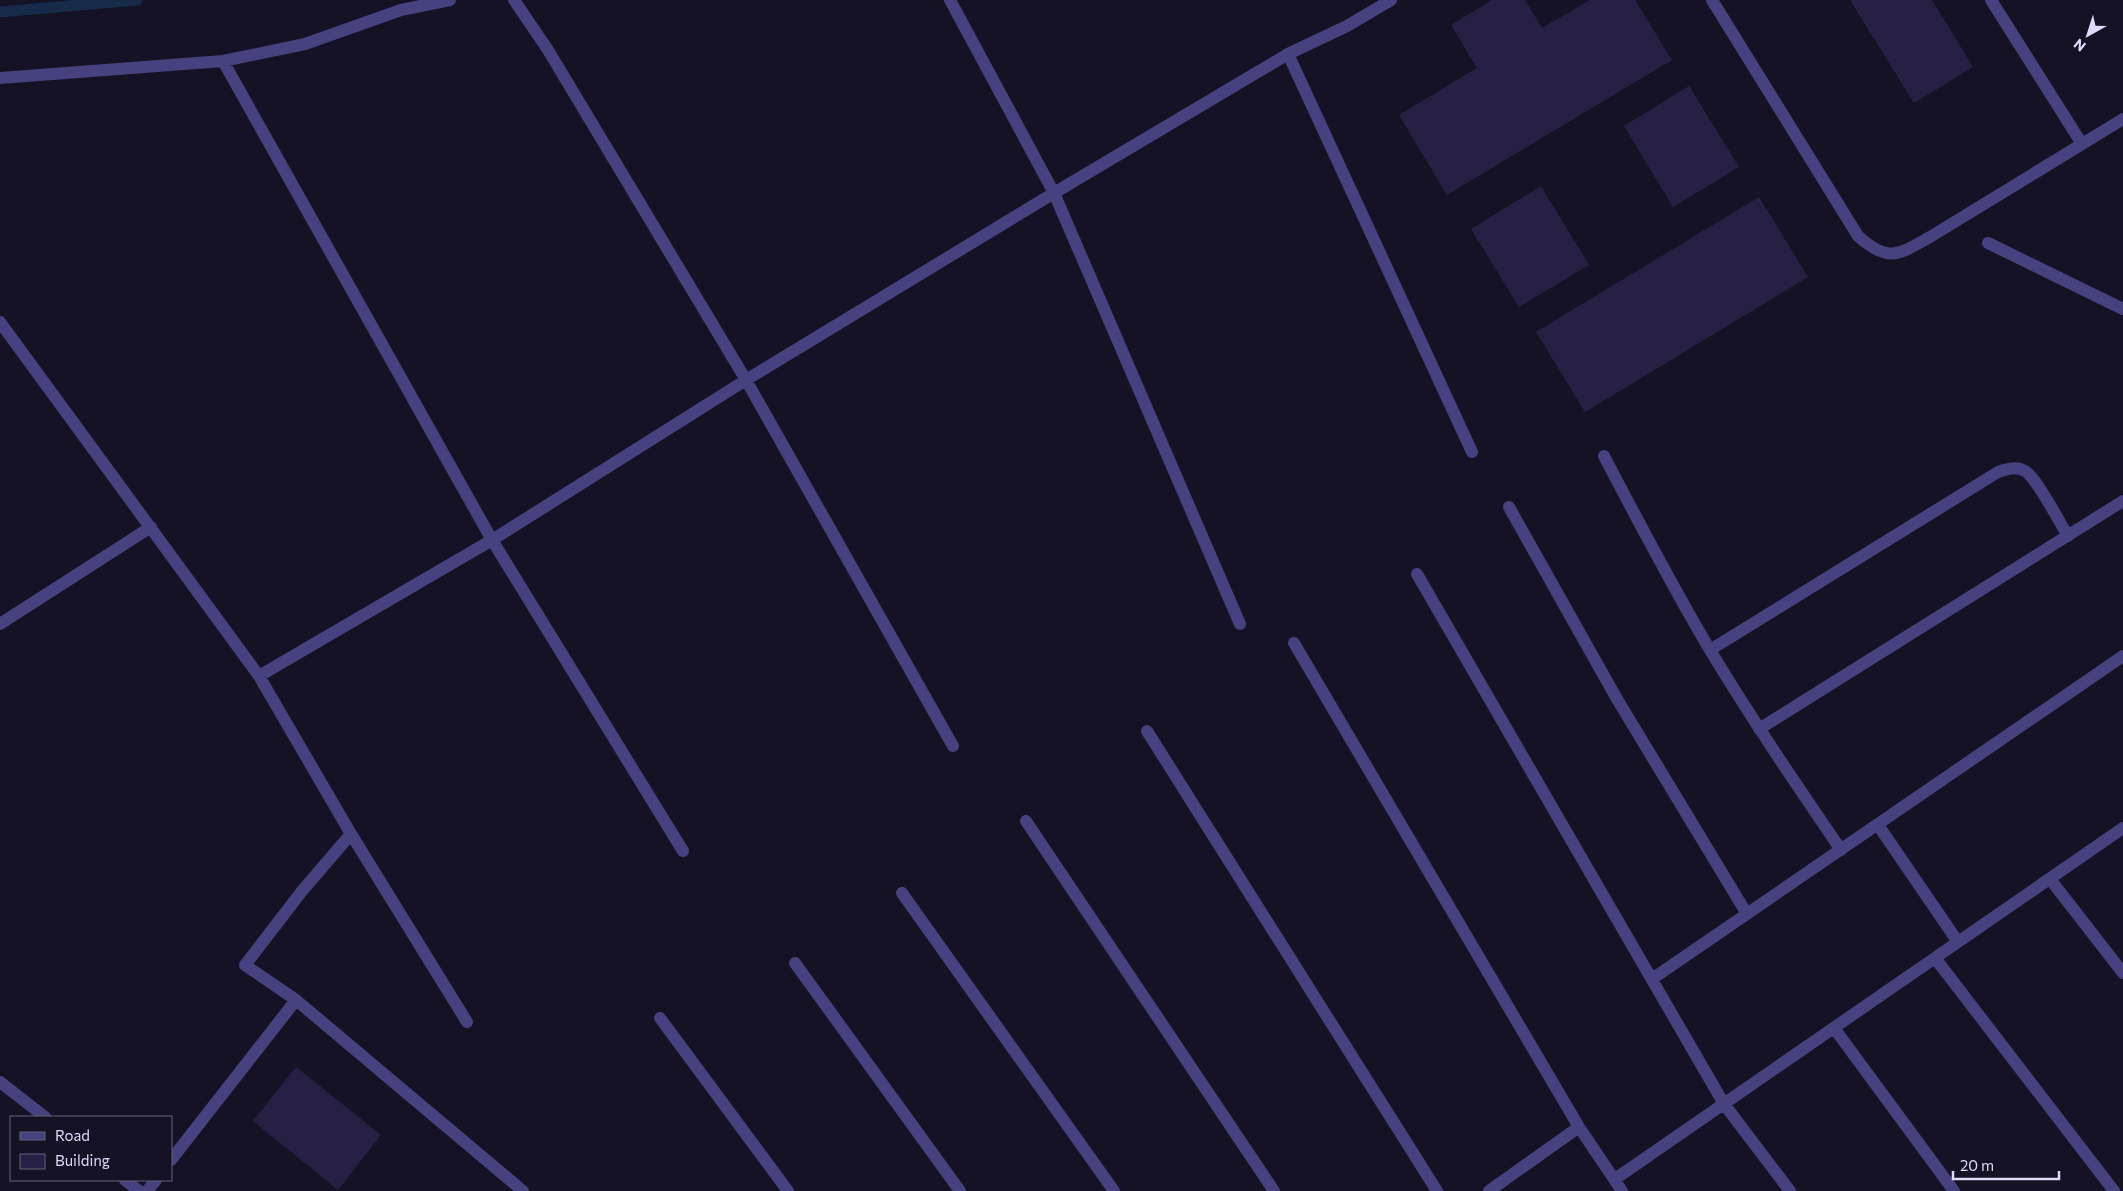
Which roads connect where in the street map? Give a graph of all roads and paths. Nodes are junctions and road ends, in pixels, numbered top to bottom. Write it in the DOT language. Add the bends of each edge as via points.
graph roads {
  1 [pos="450,0"];
  2 [pos="514,0"];
  3 [pos="950,0"];
  4 [pos="1391,0"];
  5 [pos="1712,0"];
  6 [pos="1991,0"];
  7 [pos="1288,54"];
  8 [pos="224,61"];
  9 [pos="0,78"];
  10 [pos="2123,119"];
  11 [pos="2082,144"];
  12 [pos="1054,193"];
  13 [pos="1988,243"];
  14 [pos="2123,309"];
  15 [pos="0,322"];
  16 [pos="746,380"];
  17 [pos="1472,452"];
  18 [pos="1604,456"];
  19 [pos="2123,501"];
  20 [pos="1509,507"];
  21 [pos="150,527"];
  22 [pos="2068,536"];
  23 [pos="492,540"];
  24 [pos="1417,574"];
  25 [pos="0,624"];
  26 [pos="1240,624"];
  27 [pos="1294,643"];
  28 [pos="1710,650"];
  29 [pos="2123,656"];
  30 [pos="259,676"];
  31 [pos="1759,729"];
  32 [pos="1147,731"];
  33 [pos="953,746"];
  34 [pos="1026,821"];
  35 [pos="1878,824"];
  36 [pos="2123,828"];
  37 [pos="351,834"];
  38 [pos="1840,850"];
  39 [pos="683,851"];
  40 [pos="2050,879"];
  41 [pos="902,893"];
  42 [pos="1747,914"];
  43 [pos="1958,942"];
  44 [pos="1935,958"];
  45 [pos="796,963"];
  46 [pos="2123,973"];
  47 [pos="1652,979"];
  48 [pos="296,1000"];
  49 [pos="660,1018"];
  50 [pos="467,1022"];
  51 [pos="1834,1028"];
  52 [pos="0,1082"];
  53 [pos="1724,1104"];
  54 [pos="44,1116"];
  55 [pos="1579,1127"];
  56 [pos="172,1159"];
  57 [pos="1615,1180"];
  58 [pos="126,1181"];
  59 [pos="139,1191"];
  60 [pos="523,1191"];
  61 [pos="788,1191"];
  62 [pos="960,1191"];
  63 [pos="1114,1191"];
  64 [pos="1274,1191"];
  65 [pos="1437,1191"];
  66 [pos="1489,1191"];
  67 [pos="1622,1191"];
  68 [pos="1790,1191"];
  69 [pos="1954,1191"];
  70 [pos="2114,1191"];
  1 -- 8 [label="street" via="401,10 306,44"];
  2 -- 16 [label="street" via="553,59"];
  3 -- 12 [label="street"];
  4 -- 7 [label="street" via="1313,44"];
  5 -- 11 [label="street" via="1858,236 1886,255 1900,253 1930,237"];
  6 -- 11 [label="street"];
  7 -- 12 [label="street"];
  7 -- 17 [label="street"];
  8 -- 9 [label="street"];
  8 -- 23 [label="street"];
  10 -- 11 [label="street"];
  12 -- 16 [label="street"];
  12 -- 26 [label="street"];
  13 -- 14 [label="street"];
  15 -- 21 [label="street"];
  16 -- 23 [label="street"];
  16 -- 33 [label="street"];
  18 -- 28 [label="street"];
  19 -- 22 [label="street"];
  20 -- 42 [label="street" via="1617,699"];
  21 -- 25 [label="street"];
  21 -- 30 [label="street"];
  22 -- 28 [label="street" via="2034,480 2025,471 2013,468 1998,472"];
  22 -- 31 [label="street"];
  23 -- 30 [label="street"];
  23 -- 39 [label="street"];
  24 -- 47 [label="street"];
  27 -- 55 [label="street"];
  28 -- 31 [label="street"];
  29 -- 35 [label="street"];
  30 -- 37 [label="street"];
  31 -- 38 [label="street"];
  32 -- 65 [label="street"];
  34 -- 64 [label="street"];
  35 -- 38 [label="street"];
  35 -- 43 [label="street"];
  36 -- 40 [label="street"];
  37 -- 48 [label="street" via="302,891 245,966"];
  37 -- 50 [label="street"];
  38 -- 42 [label="street"];
  40 -- 43 [label="street"];
  40 -- 46 [label="street"];
  41 -- 63 [label="street"];
  42 -- 47 [label="street"];
  43 -- 44 [label="street"];
  44 -- 51 [label="street"];
  44 -- 70 [label="street"];
  45 -- 62 [label="street"];
  47 -- 53 [label="street"];
  48 -- 56 [label="street"];
  48 -- 60 [label="street"];
  49 -- 61 [label="street"];
  51 -- 53 [label="street"];
  51 -- 69 [label="street"];
  52 -- 54 [label="street"];
  53 -- 57 [label="street"];
  53 -- 68 [label="street"];
  55 -- 57 [label="street"];
  55 -- 66 [label="street"];
  57 -- 67 [label="street"];
  58 -- 59 [label="street"];
}
